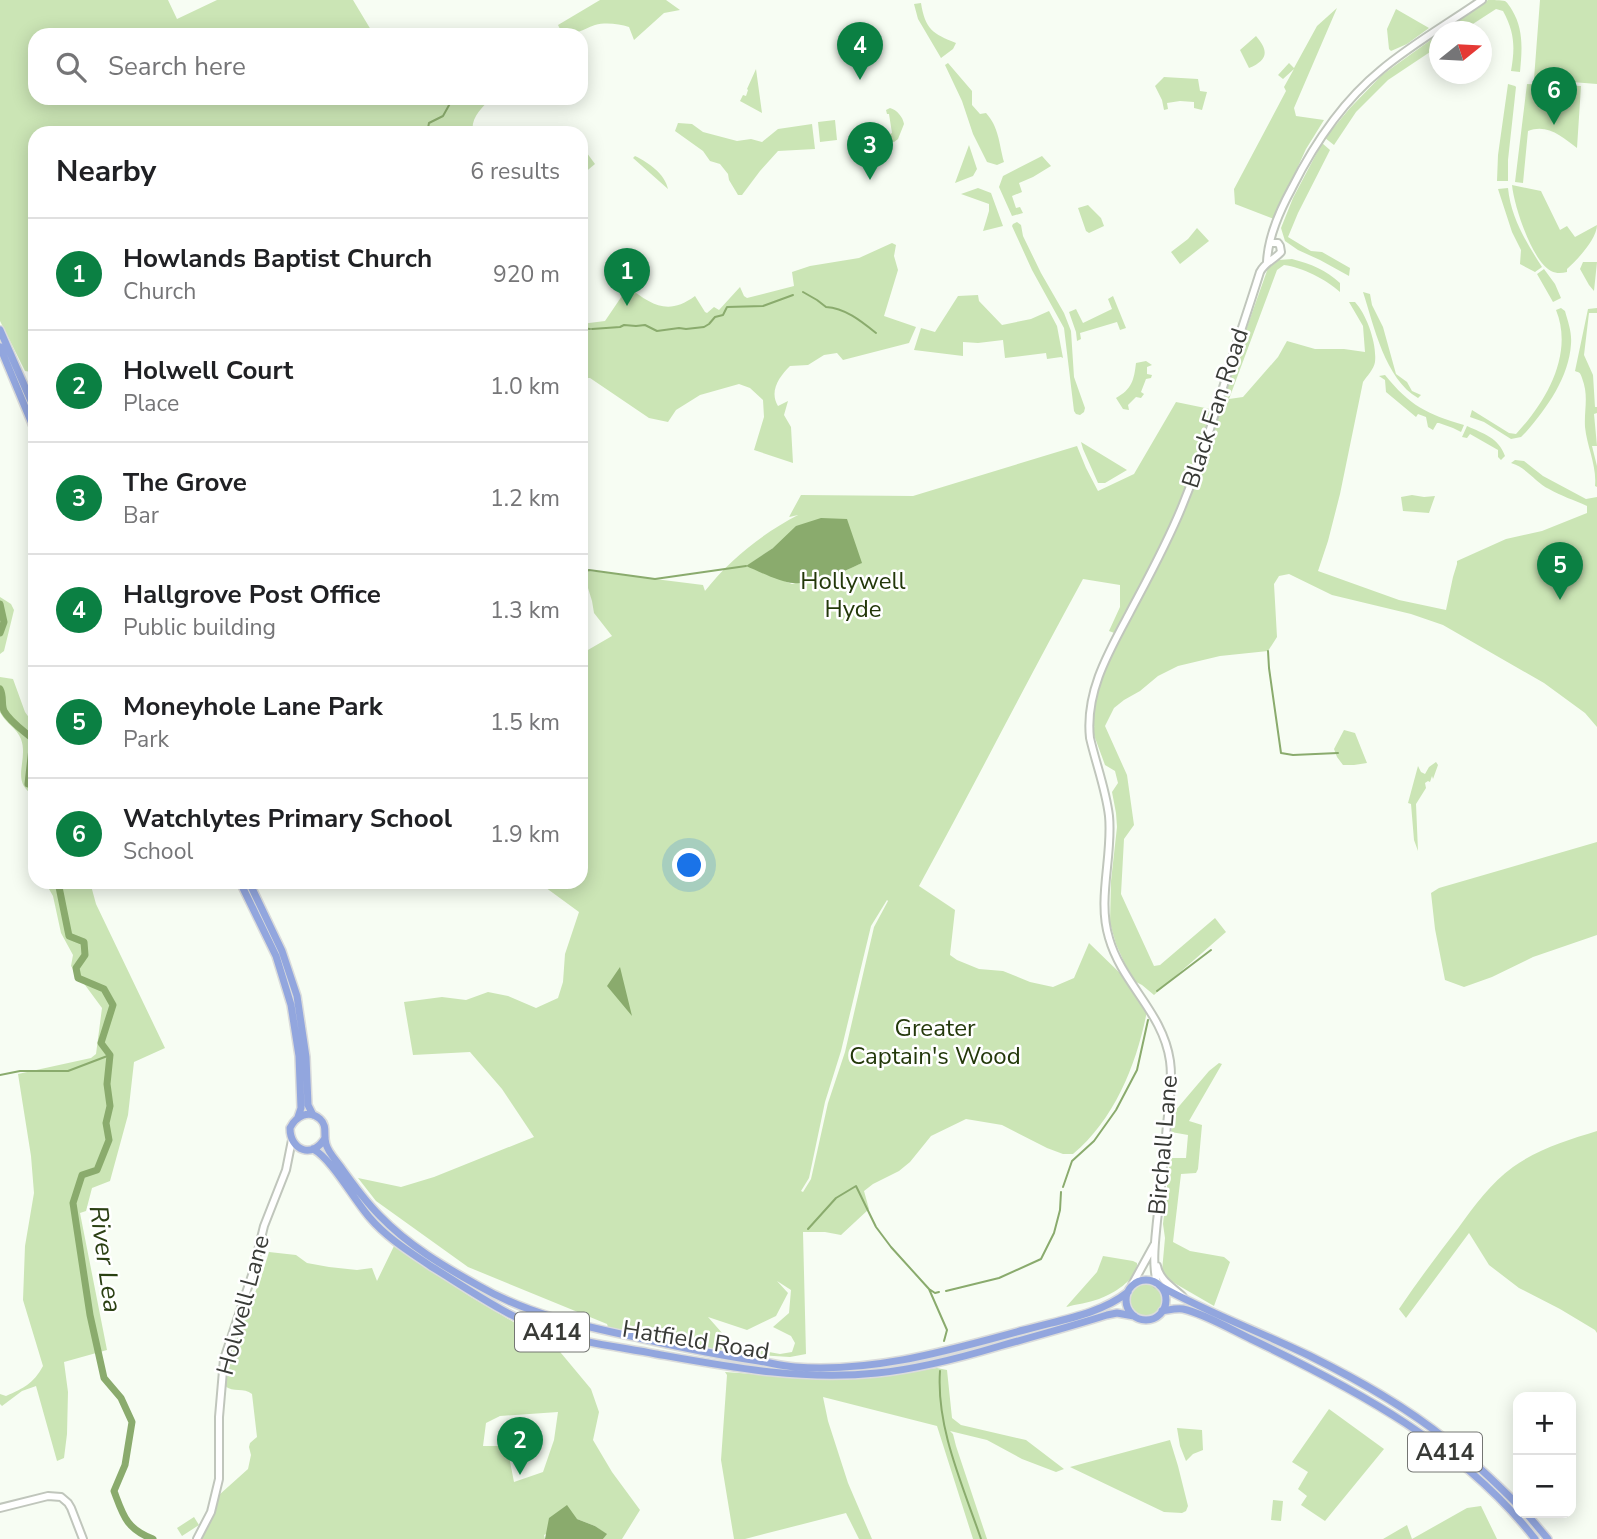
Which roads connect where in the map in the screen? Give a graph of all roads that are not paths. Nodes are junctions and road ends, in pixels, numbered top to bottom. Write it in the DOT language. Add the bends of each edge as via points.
graph roads {
  1 [pos="1482,0"];
  2 [pos="1274,243"];
  3 [pos="1268,252"];
  4 [pos="1275,256"];
  5 [pos="1266,262"];
  6 [pos="0,330"];
  7 [pos="0,347"];
  8 [pos="28,394"];
  9 [pos="28,414"];
  10 [pos="243,889"];
  11 [pos="252,889"];
  12 [pos="1149,1007"];
  13 [pos="313,1115"];
  14 [pos="298,1116"];
  15 [pos="324,1138"];
  16 [pos="292,1140"];
  17 [pos="300,1149"];
  18 [pos="313,1149"];
  19 [pos="289,1155"];
  20 [pos="1155,1248"];
  21 [pos="1159,1285"];
  22 [pos="1130,1289"];
  23 [pos="1185,1300"];
  24 [pos="1162,1311"];
  25 [pos="1134,1316"];
  26 [pos="794,1371"];
  27 [pos="817,1372"];
  28 [pos="1513,1500"];
  29 [pos="0,1508"];
  30 [pos="1530,1518"];
  31 [pos="83,1539"];
  32 [pos="197,1539"];
  33 [pos="1535,1539"];
  34 [pos="1548,1539"];
  1 -- 2 [label="main road" via="1379,71 1319,138 1278,217"];
  2 -- 3 [label="main road"];
  2 -- 4 [label="main road" via="1281,250"];
  3 -- 4 [label="main road"];
  3 -- 5 [label="main road, Black Fan Road"];
  4 -- 5 [label="main road"];
  5 -- 12 [label="main road, Black Fan Road" via="1183,504 1118,634 1091,700 1088,726 1109,816 1108,936 1118,962"];
  6 -- 8 [label="highway"];
  7 -- 9 [label="highway"];
  10 -- 14 [label="highway" via="276,956 291,1005 299,1056"];
  11 -- 13 [label="highway" via="297,996 308,1105"];
  12 -- 20 [label="main road, Birchall Lane" via="1166,1045 1171,1081"];
  13 -- 14 [label="highway"];
  13 -- 15 [label="highway" via="323,1123"];
  14 -- 16 [label="highway" via="290,1128"];
  15 -- 18 [label="highway"];
  15 -- 26 [label="highway, Hatfield Road / A414" via="366,1201 393,1229 505,1300 572,1324"];
  16 -- 17 [label="highway"];
  16 -- 19 [label="main road, Holwell Lane"];
  17 -- 18 [label="highway"];
  17 -- 19 [label="main road"];
  18 -- 26 [label="highway, Hatfield Road / A414" via="391,1238 530,1324 587,1341 727,1367"];
  19 -- 32 [label="main road, Holwell Lane" via="223,1359 219,1479 211,1512"];
  20 -- 21 [label="main road, Birchall Lane" via="1153,1265"];
  20 -- 22 [label="main road, Birchall Lane"];
  20 -- 23 [label="main road" via="1161,1276"];
  21 -- 22 [label="highway" via="1147,1280"];
  21 -- 23 [label="highway, A414"];
  21 -- 24 [label="highway" via="1166,1301"];
  22 -- 25 [label="highway" via="1127,1305"];
  22 -- 27 [label="highway, Hatfield Road / A414" via="1114,1303 1084,1314 939,1353"];
  23 -- 28 [label="highway, A414" via="1299,1351 1387,1398 1446,1439"];
  24 -- 25 [label="highway" via="1148,1320"];
  24 -- 33 [label="highway, A414" via="1181,1309 1217,1323 1393,1415 1478,1478"];
  25 -- 27 [label="highway, Hatfield Road / A414" via="1107,1315 914,1367 880,1373"];
  26 -- 27 [label="highway, Hatfield Road / A414"];
  29 -- 31 [label="main road" via="61,1497 71,1508"];
  30 -- 34 [label="highway"];
}
